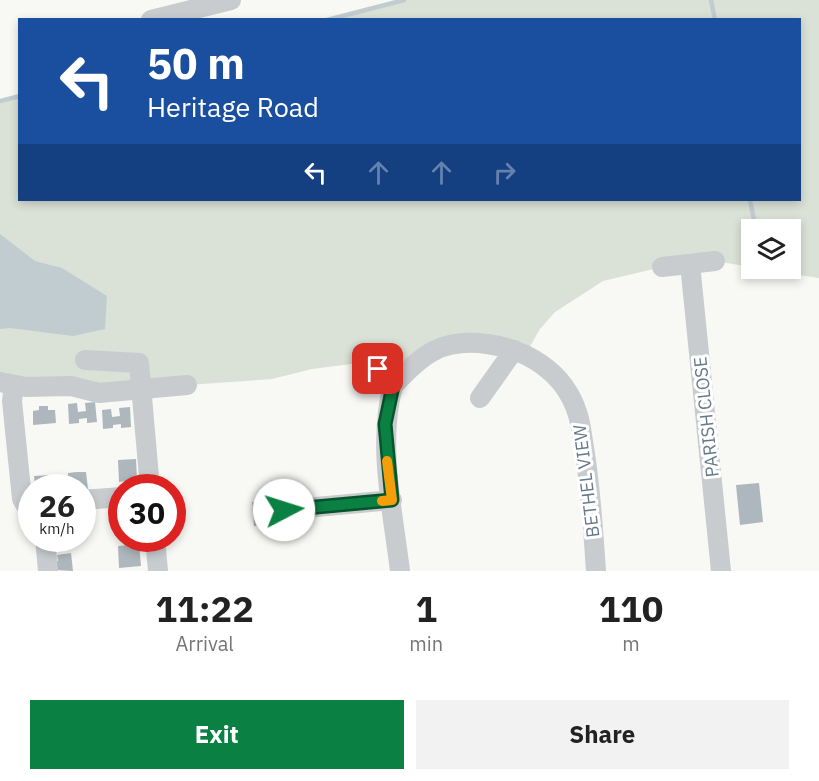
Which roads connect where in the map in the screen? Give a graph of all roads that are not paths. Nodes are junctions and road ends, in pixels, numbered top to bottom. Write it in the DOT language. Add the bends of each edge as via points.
graph roads {
  1 [pos="227,1"];
  2 [pos="176,7"];
  3 [pos="154,18"];
  4 [pos="715,261"];
  5 [pos="690,264"];
  6 [pos="662,267"];
  7 [pos="514,350"];
  8 [pos="85,360"];
  9 [pos="378,369"];
  10 [pos="7,383"];
  11 [pos="187,385"];
  12 [pos="393,386"];
  13 [pos="141,390"];
  14 [pos="480,398"];
  15 [pos="19,474"];
  16 [pos="149,474"];
  17 [pos="392,500"];
  18 [pos="284,510"];
  19 [pos="46,552"];
  20 [pos="156,552"];
  21 [pos="48,571"];
  22 [pos="158,571"];
  23 [pos="400,571"];
  24 [pos="596,571"];
  25 [pos="721,571"];
  1 -- 2 [label="street"];
  2 -- 3 [label="street"];
  4 -- 5 [label="street"];
  5 -- 6 [label="street"];
  5 -- 25 [label="street, PARISH CLOSE"];
  7 -- 12 [label="street, BETHEL VIEW" via="474,342 446,346 414,363"];
  7 -- 14 [label="street"];
  7 -- 24 [label="street, BETHEL VIEW" via="550,370 578,413 589,477"];
  8 -- 13 [label="street" via="139,363"];
  9 -- 12 [label="street"];
  10 -- 13 [label="street" via="71,386 99,393"];
  10 -- 15 [label="street"];
  11 -- 13 [label="street"];
  12 -- 17 [label="street" via="385,424"];
  13 -- 16 [label="street"];
  17 -- 18 [label="street"];
  17 -- 23 [label="street"];
  19 -- 21 [label="street"];
  20 -- 22 [label="street"];
}
